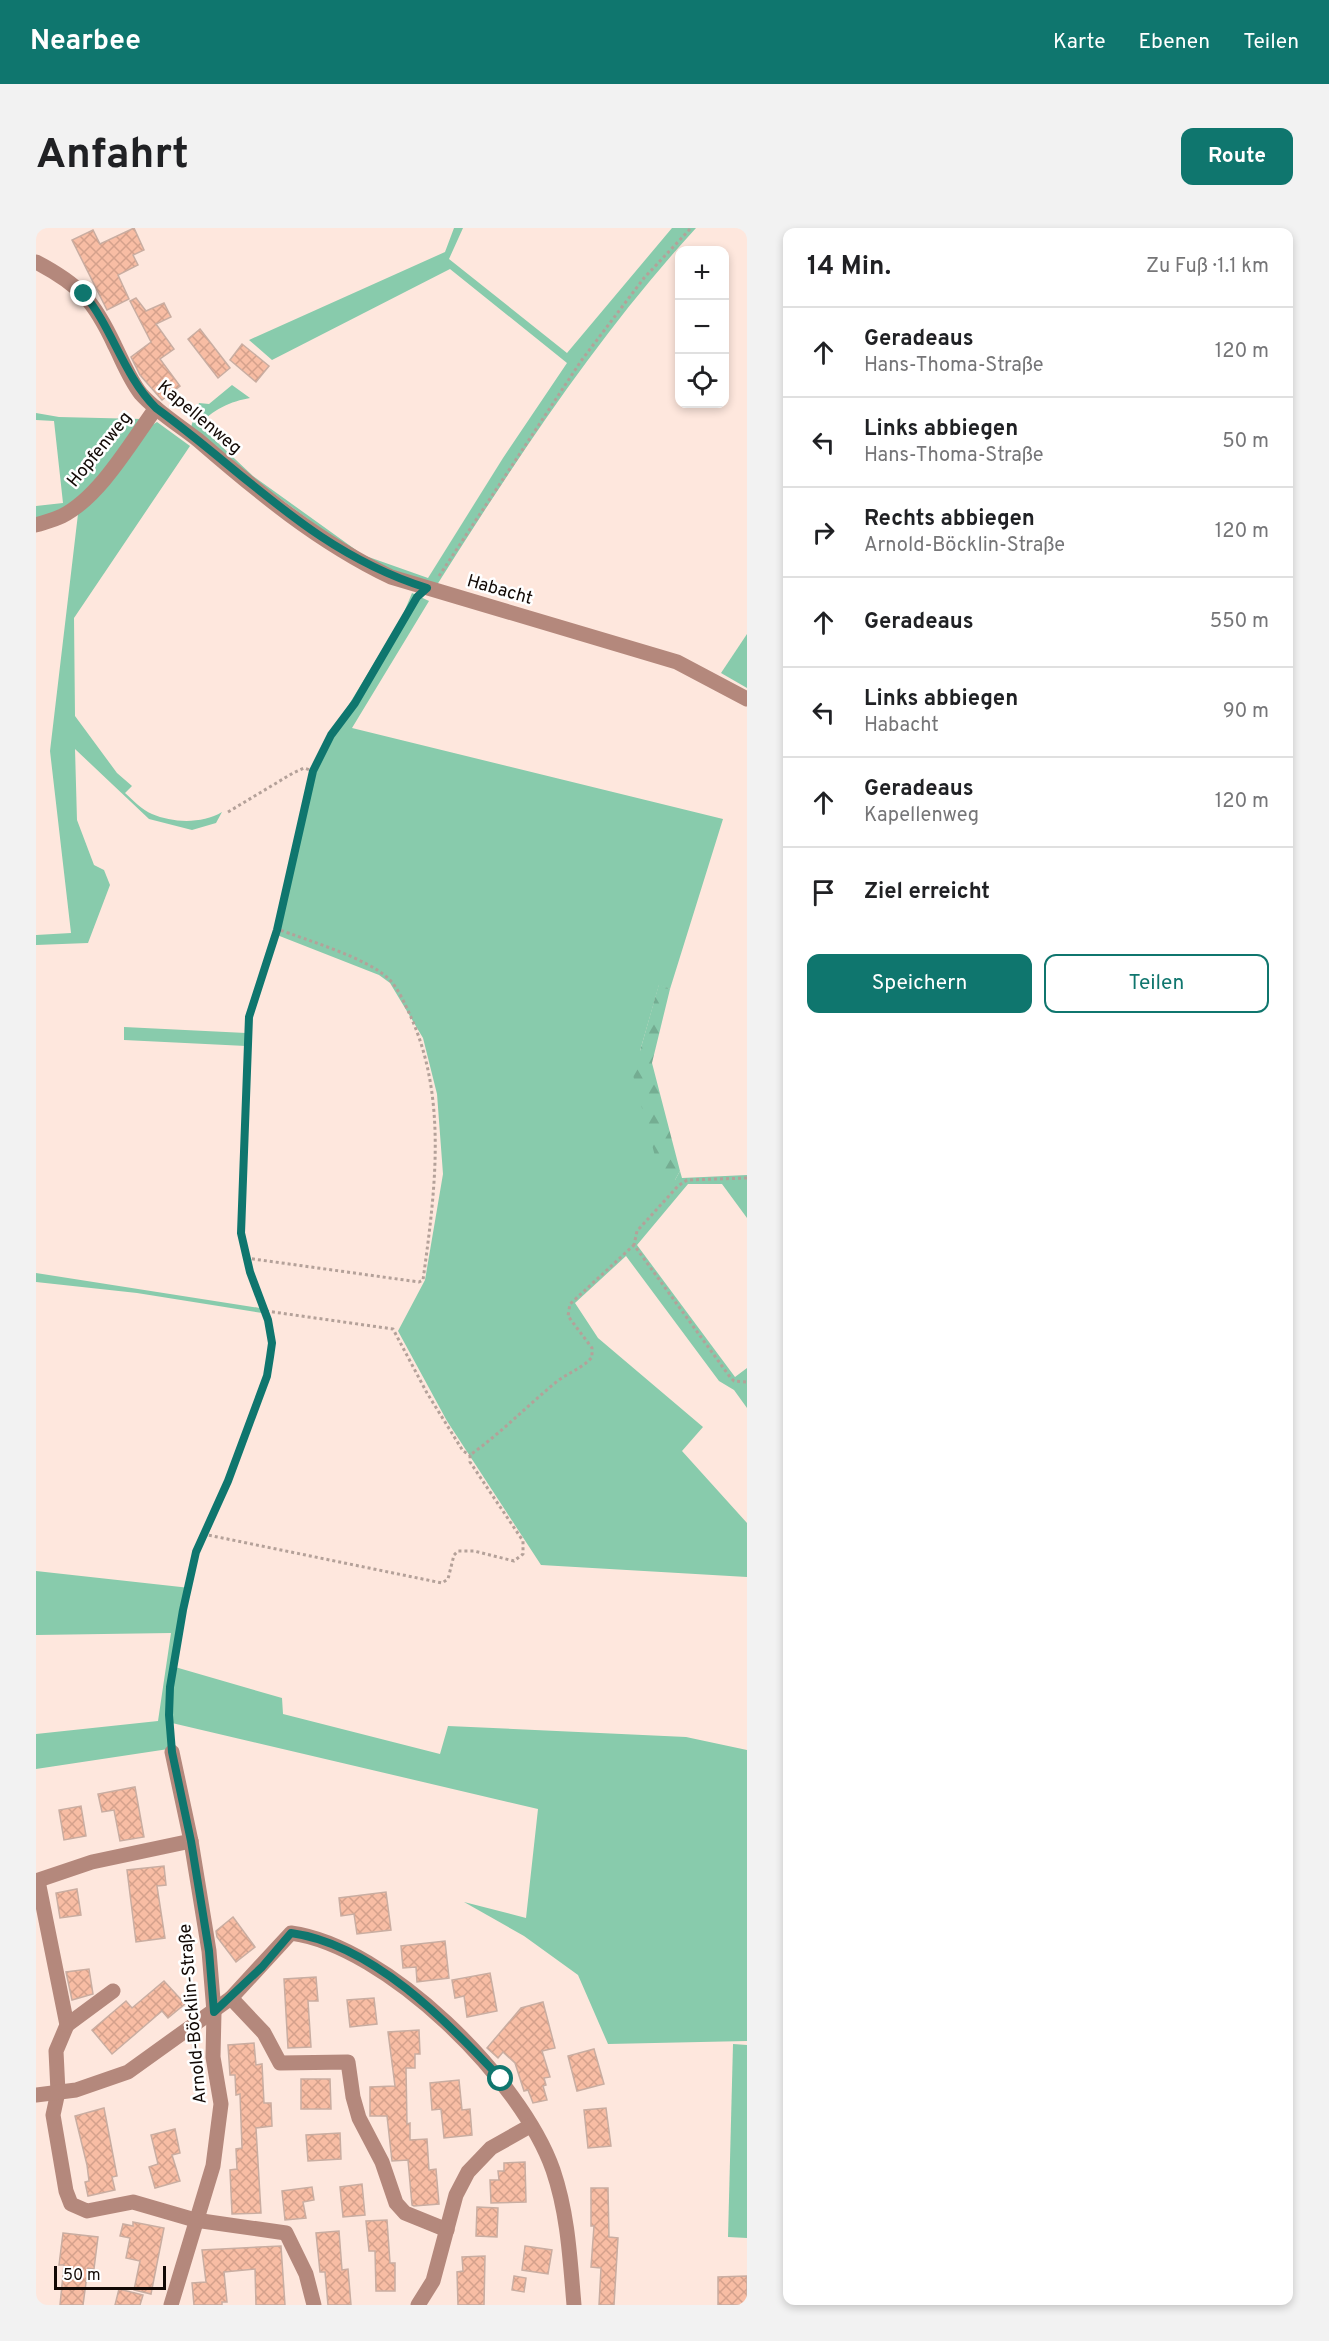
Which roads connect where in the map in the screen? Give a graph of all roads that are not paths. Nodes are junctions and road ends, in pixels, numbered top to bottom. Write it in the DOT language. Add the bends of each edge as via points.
graph roads {
  1 [pos="36,262"];
  2 [pos="156,408"];
  3 [pos="256,490"];
  4 [pos="36,525"];
  5 [pos="747,699"];
  6 [pos="172,1752"];
  7 [pos="191,1841"];
  8 [pos="37,1881"];
  9 [pos="113,1991"];
  10 [pos="231,1998"];
  11 [pos="214,2012"];
  12 [pos="67,2025"];
  13 [pos="58,2092"];
  14 [pos="36,2095"];
  15 [pos="530,2126"];
  16 [pos="195,2220"];
  17 [pos="447,2230"];
  18 [pos="171,2305"];
  19 [pos="314,2305"];
  20 [pos="418,2305"];
  21 [pos="574,2305"];
  1 -- 2 [label="street, Kapellenweg" via="67,279 96,308 140,392"];
  2 -- 3 [label="street, Kapellenweg"];
  2 -- 4 [label="street, Hopfenweg" via="109,472 78,506"];
  3 -- 5 [label="street, Habacht" via="321,539 391,577 677,662"];
  6 -- 7 [label="street, Arnold-Böcklin-Straße"];
  7 -- 8 [label="street" via="92,1862"];
  7 -- 11 [label="street, Arnold-Böcklin-Straße" via="209,1951"];
  8 -- 12 [label="street"];
  9 -- 12 [label="street"];
  10 -- 11 [label="street"];
  10 -- 15 [label="street" via="291,1933 314,1936 336,1945 385,1974 455,2029 501,2079"];
  10 -- 17 [label="street" via="264,2033 280,2063 348,2062 359,2118 382,2162 396,2203 405,2213"];
  11 -- 13 [label="street" via="128,2072 76,2090"];
  11 -- 16 [label="street, Arnold-Böcklin-Straße" via="213,2057 221,2104 213,2166"];
  12 -- 13 [label="street" via="56,2051"];
  13 -- 14 [label="street"];
  13 -- 16 [label="street" via="53,2115 71,2204 87,2211 133,2202"];
  15 -- 17 [label="street" via="491,2148 468,2172 456,2195"];
  15 -- 21 [label="street" via="552,2167 566,2214"];
  16 -- 18 [label="street, Arnold-Böcklin-Straße"];
  16 -- 19 [label="street" via="286,2232 306,2274"];
  17 -- 20 [label="street" via="433,2281"];
}
